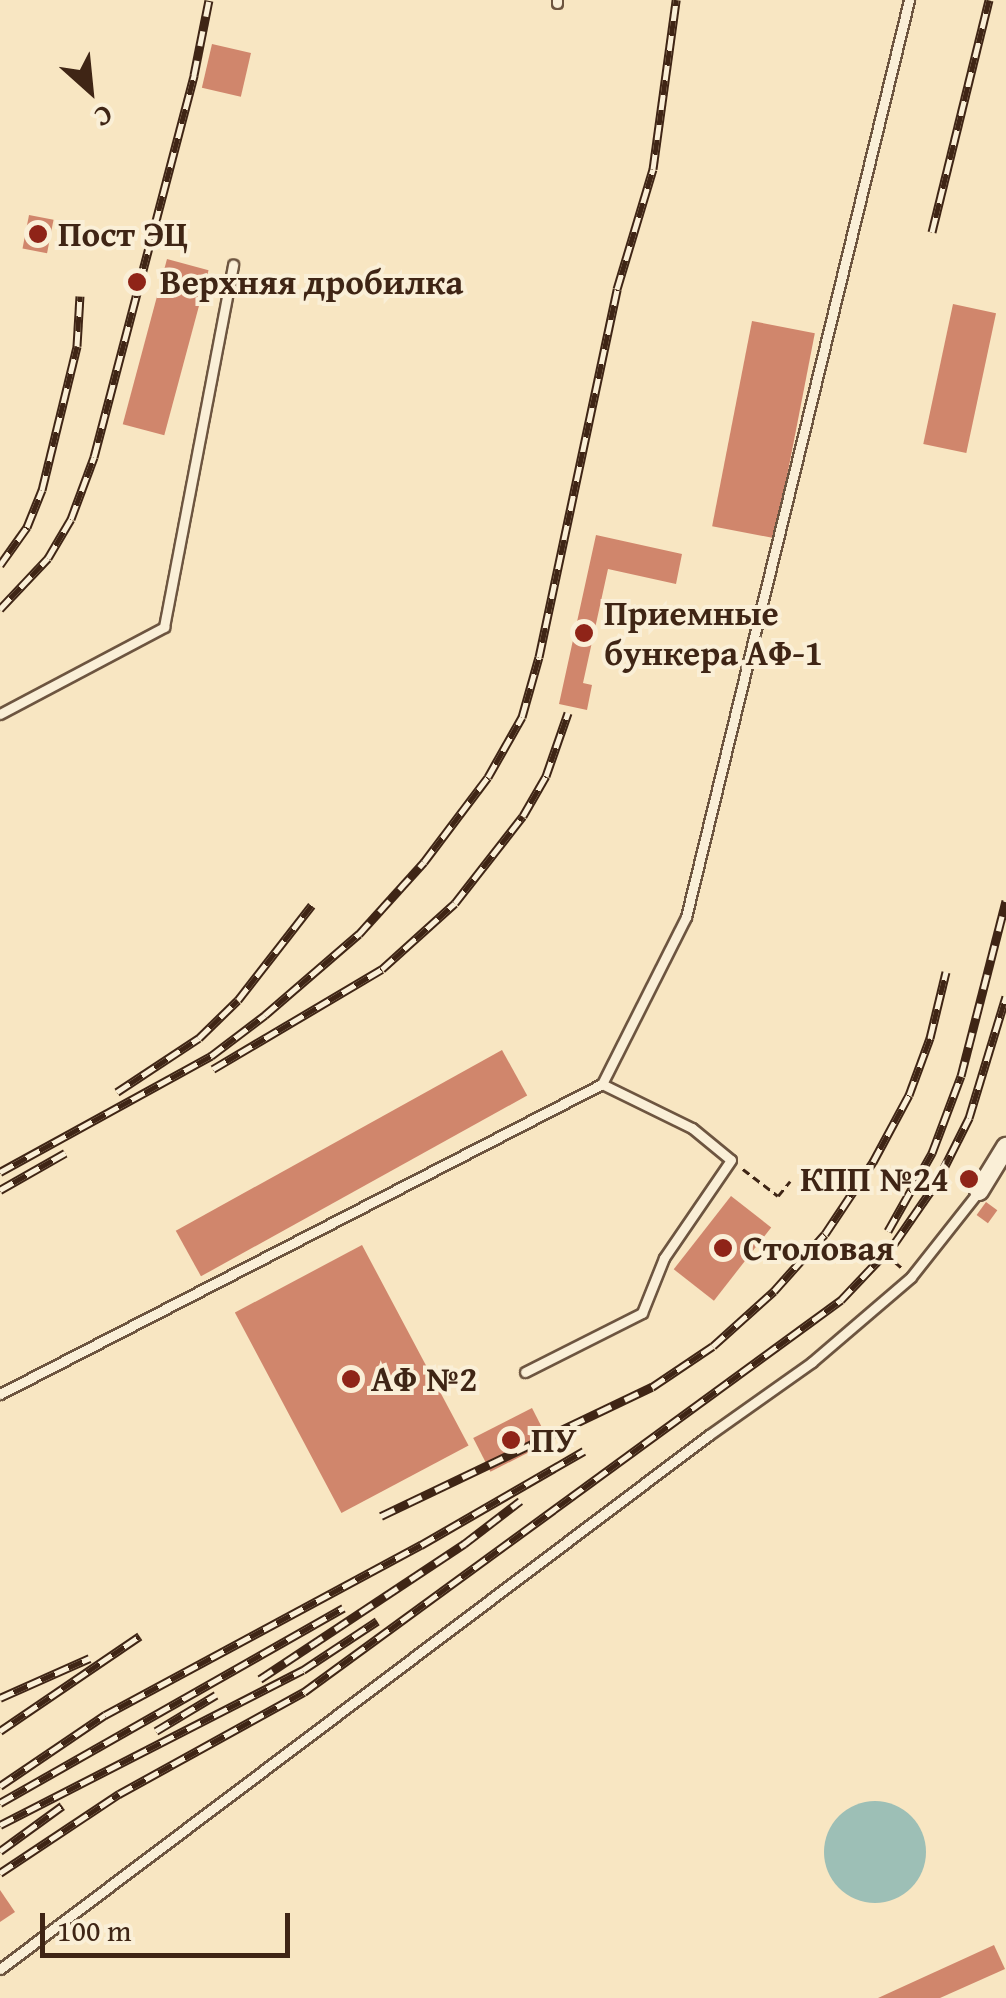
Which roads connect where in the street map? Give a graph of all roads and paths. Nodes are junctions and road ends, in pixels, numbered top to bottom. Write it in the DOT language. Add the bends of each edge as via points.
graph roads {
  1 [pos="909,0"];
  2 [pos="233,264"];
  3 [pos="0,714"];
  4 [pos="602,1084"];
  5 [pos="1006,1147"];
  6 [pos="731,1160"];
  7 [pos="790,1180"];
  8 [pos="978,1191"];
  9 [pos="525,1372"];
  10 [pos="0,1394"];
  11 [pos="0,1969"];
  1 -- 4 [label="lane" via="686,917"];
  2 -- 3 [label="lane" via="164,627"];
  4 -- 6 [label="lane" via="692,1128"];
  4 -- 10 [label="lane"];
  5 -- 8 [label="street"];
  6 -- 7 [label="path" via="778,1196"];
  6 -- 9 [label="lane" via="664,1258 642,1313"];
  8 -- 11 [label="lane" via="911,1277 812,1362"];
}
